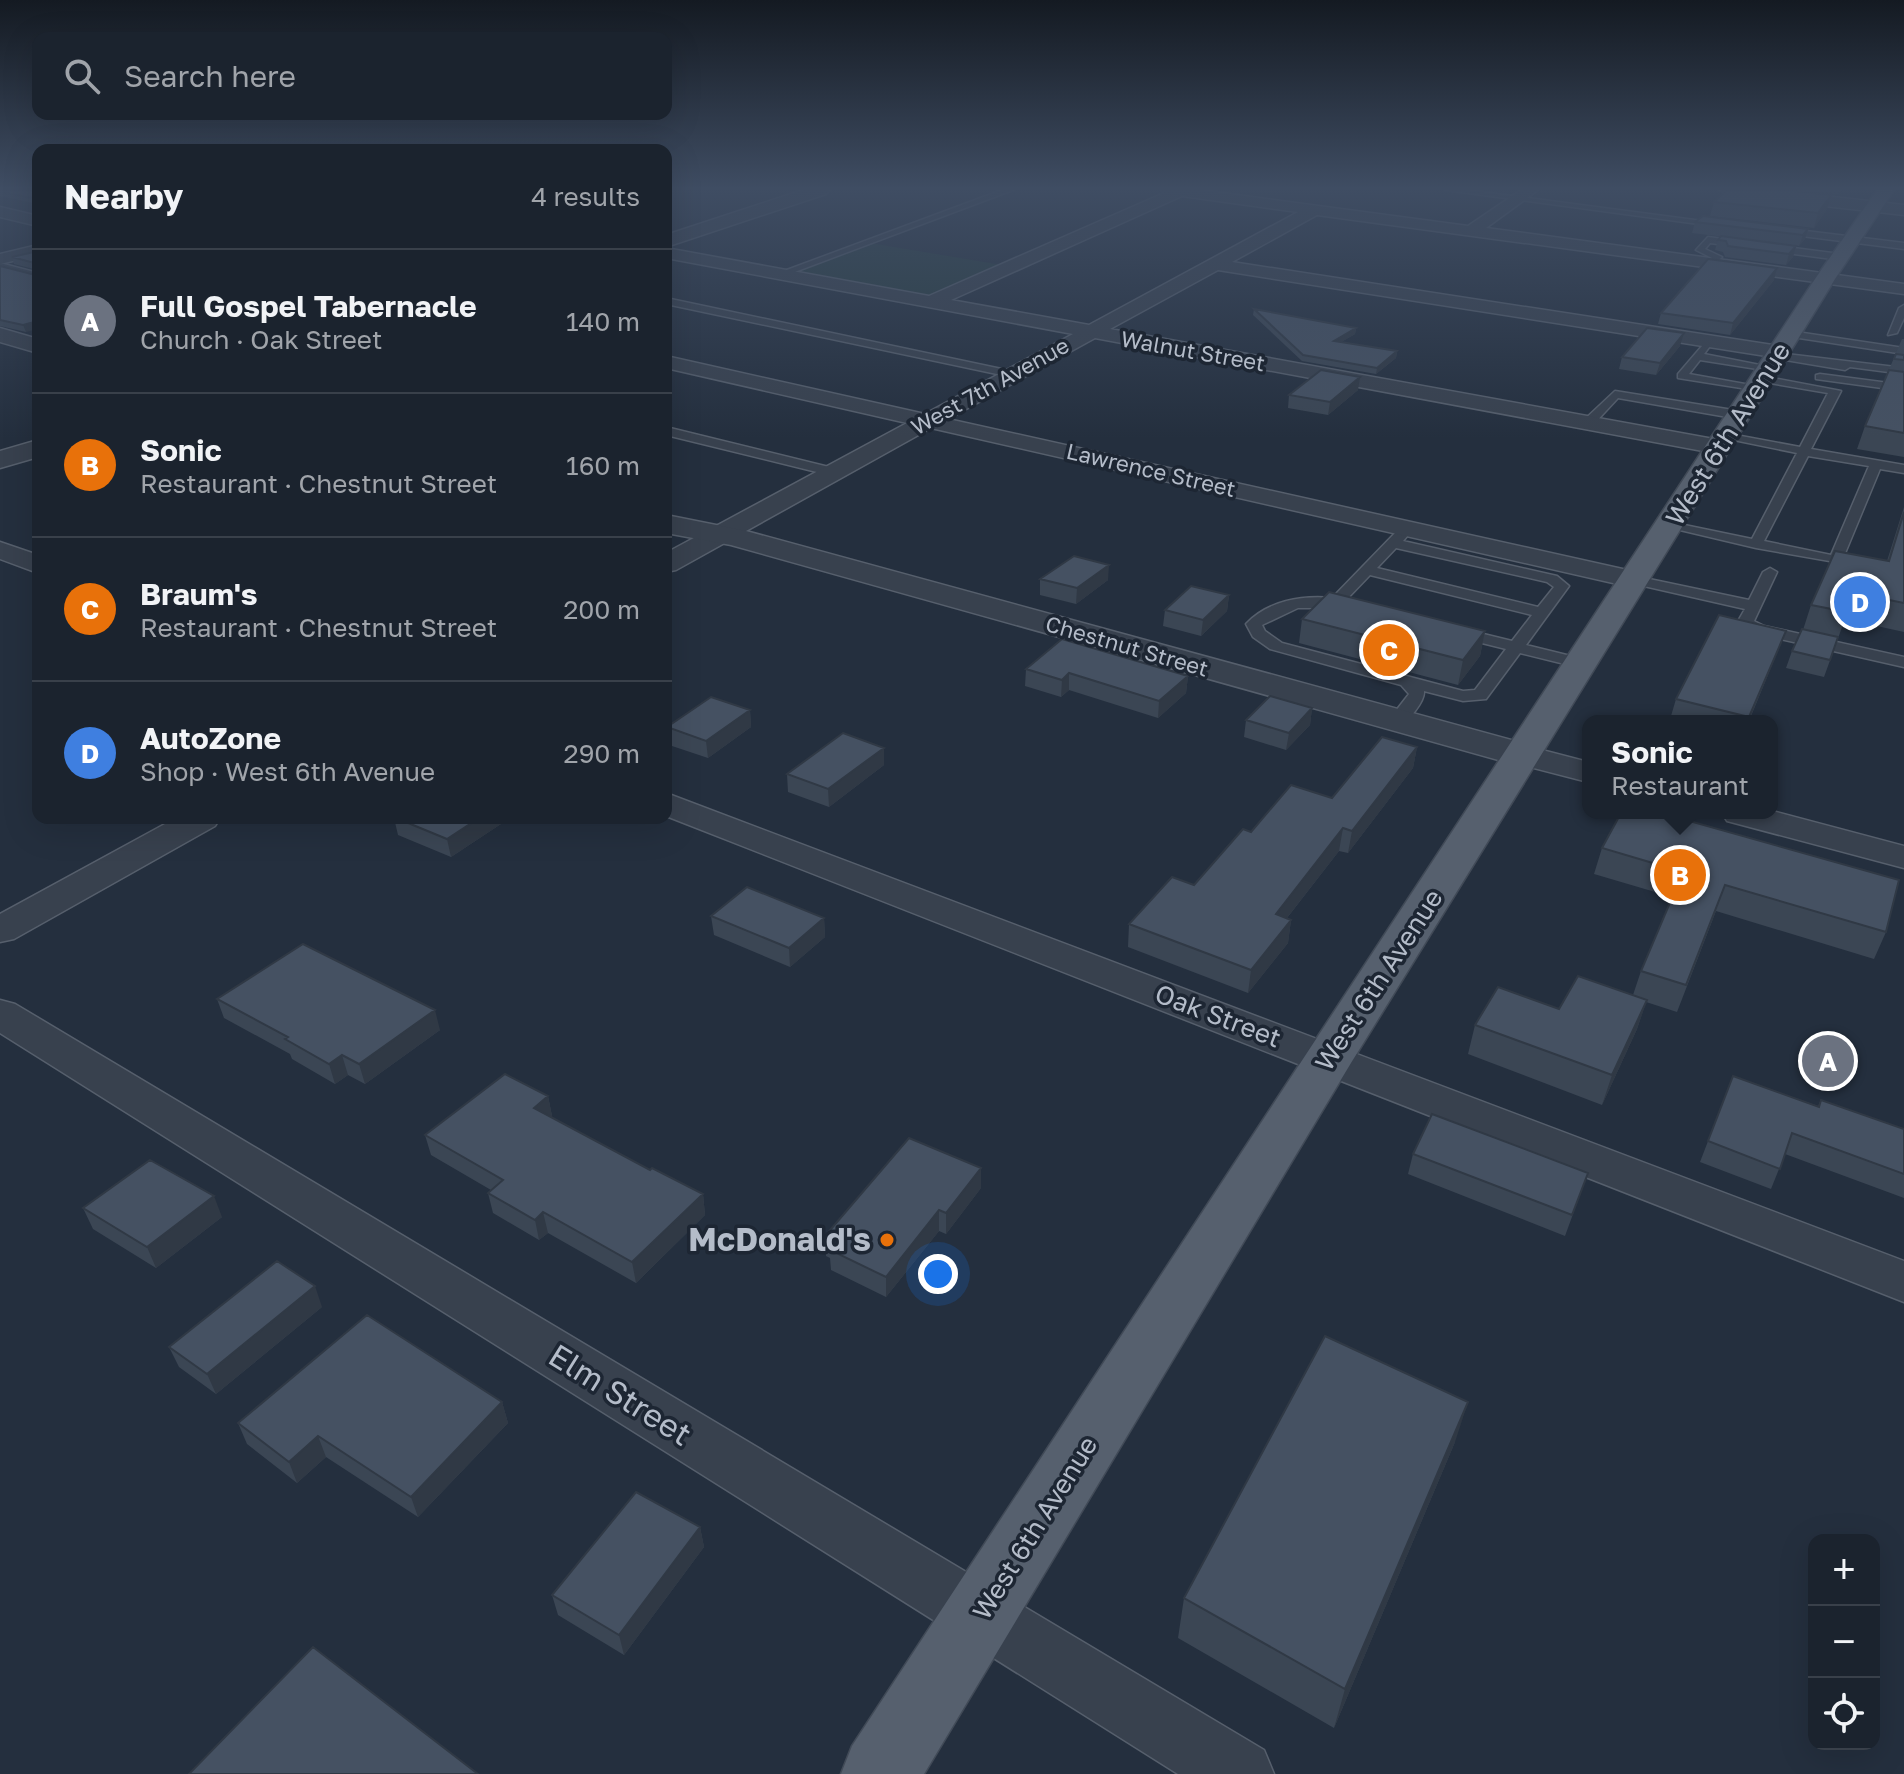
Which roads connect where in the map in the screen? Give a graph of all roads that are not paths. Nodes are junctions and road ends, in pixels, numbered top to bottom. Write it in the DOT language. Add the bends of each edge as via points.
graph roads {
  1 [pos="774,273"];
  2 [pos="784,273"];
  3 [pos="995,273"];
  4 [pos="1199,273"];
  5 [pos="1265,273"];
  6 [pos="1834,273"];
  7 [pos="781,274"];
  8 [pos="672,302"];
  9 [pos="931,302"];
  10 [pos="1904,308"];
  11 [pos="1090,332"];
  12 [pos="1892,333"];
  13 [pos="0,335"];
  14 [pos="32,344"];
  15 [pos="1703,349"];
  16 [pos="1904,351"];
  17 [pos="672,363"];
  18 [pos="1011,374"];
  19 [pos="1904,374"];
  20 [pos="1759,385"];
  21 [pos="1904,388"];
  22 [pos="1835,391"];
  23 [pos="1904,402"];
  24 [pos="927,420"];
  25 [pos="1588,423"];
  26 [pos="672,432"];
  27 [pos="32,450"];
  28 [pos="1803,451"];
  29 [pos="0,460"];
  30 [pos="1876,464"];
  31 [pos="1904,469"];
  32 [pos="833,472"];
  33 [pos="672,525"];
  34 [pos="1670,526"];
  35 [pos="720,535"];
  36 [pos="1400,535"];
  37 [pos="1756,544"];
  38 [pos="0,550"];
  39 [pos="672,561"];
  40 [pos="32,563"];
  41 [pos="1366,570"];
  42 [pos="1770,572"];
  43 [pos="1635,580"];
  44 [pos="1335,603"];
  45 [pos="1754,606"];
  46 [pos="1365,610"];
  47 [pos="1542,613"];
  48 [pos="1440,629"];
  49 [pos="1516,647"];
  50 [pos="1904,662"];
  51 [pos="1581,663"];
  52 [pos="1407,681"];
  53 [pos="1397,721"];
  54 [pos="1523,755"];
  55 [pos="1582,770"];
  56 [pos="672,806"];
  57 [pos="1762,819"];
  58 [pos="191,824"];
  59 [pos="1904,857"];
  60 [pos="0,930"];
  61 [pos="0,1014"];
  62 [pos="1328,1059"];
  63 [pos="1904,1282"];
  64 [pos="980,1616"];
  65 [pos="880,1774"];
  66 [pos="1240,1774"];
  1 -- 7 [label="street, Walnut Street"];
  2 -- 7 [label="lane"];
  3 -- 9 [label="street"];
  4 -- 11 [label="street, West 7th Avenue"];
  5 -- 15 [label="street"];
  6 -- 20 [label="main road, West 6th Avenue"];
  7 -- 9 [label="street, Walnut Street"];
  8 -- 18 [label="lane"];
  9 -- 11 [label="street, Walnut Street"];
  10 -- 12 [label="lane"];
  11 -- 18 [label="street, West 7th Avenue"];
  11 -- 25 [label="street, Walnut Street"];
  13 -- 14 [label="street"];
  15 -- 20 [label="street"];
  15 -- 20 [label="lane" via="1682,376"];
  16 -- 20 [label="lane"];
  17 -- 24 [label="street, Lawrence Street"];
  18 -- 24 [label="street, West 7th Avenue"];
  19 -- 20 [label="lane"];
  20 -- 21 [label="lane"];
  20 -- 22 [label="lane"];
  20 -- 25 [label="street, Walnut Street"];
  20 -- 25 [label="lane" via="1615,394"];
  20 -- 28 [label="lane"];
  20 -- 34 [label="main road, West 6th Avenue"];
  22 -- 23 [label="lane"];
  22 -- 28 [label="lane"];
  24 -- 32 [label="street, West 7th Avenue"];
  24 -- 36 [label="street, Lawrence Street"];
  26 -- 32 [label="lane"];
  27 -- 29 [label="street"];
  28 -- 30 [label="lane"];
  28 -- 37 [label="lane"];
  30 -- 31 [label="lane"];
  30 -- 37 [label="lane" via="1836,560"];
  32 -- 35 [label="street, West 7th Avenue"];
  33 -- 35 [label="street, Chestnut Street"];
  34 -- 37 [label="lane"];
  34 -- 43 [label="main road, West 6th Avenue"];
  35 -- 39 [label="street, West 7th Avenue"];
  35 -- 53 [label="street, Chestnut Street"];
  36 -- 41 [label="lane"];
  36 -- 43 [label="street, Lawrence Street"];
  36 -- 47 [label="lane" via="1552,579 1562,586"];
  38 -- 40 [label="street"];
  41 -- 44 [label="lane"];
  41 -- 47 [label="lane"];
  42 -- 45 [label="lane"];
  43 -- 45 [label="lane"];
  43 -- 51 [label="main road, West 6th Avenue"];
  44 -- 46 [label="lane"];
  44 -- 52 [label="lane" via="1299,602 1271,610 1254,624 1276,646"];
  45 -- 50 [label="lane" via="1745,623 1759,630"];
  47 -- 49 [label="lane"];
  48 -- 49 [label="lane"];
  49 -- 51 [label="lane"];
  49 -- 52 [label="lane" via="1480,695 1463,696"];
  51 -- 54 [label="main road, West 6th Avenue"];
  52 -- 53 [label="lane" via="1418,694"];
  53 -- 54 [label="street, Chestnut Street"];
  54 -- 55 [label="street, Chestnut Street"];
  54 -- 62 [label="main road, West 6th Avenue"];
  56 -- 62 [label="street, Oak Street"];
  57 -- 59 [label="street"];
  58 -- 60 [label="street"];
  61 -- 64 [label="street, Elm Street"];
  62 -- 63 [label="street, Oak Street"];
  62 -- 64 [label="main road, West 6th Avenue"];
  64 -- 65 [label="main road, West 6th Avenue"];
  64 -- 66 [label="street, Elm Street"];
}
